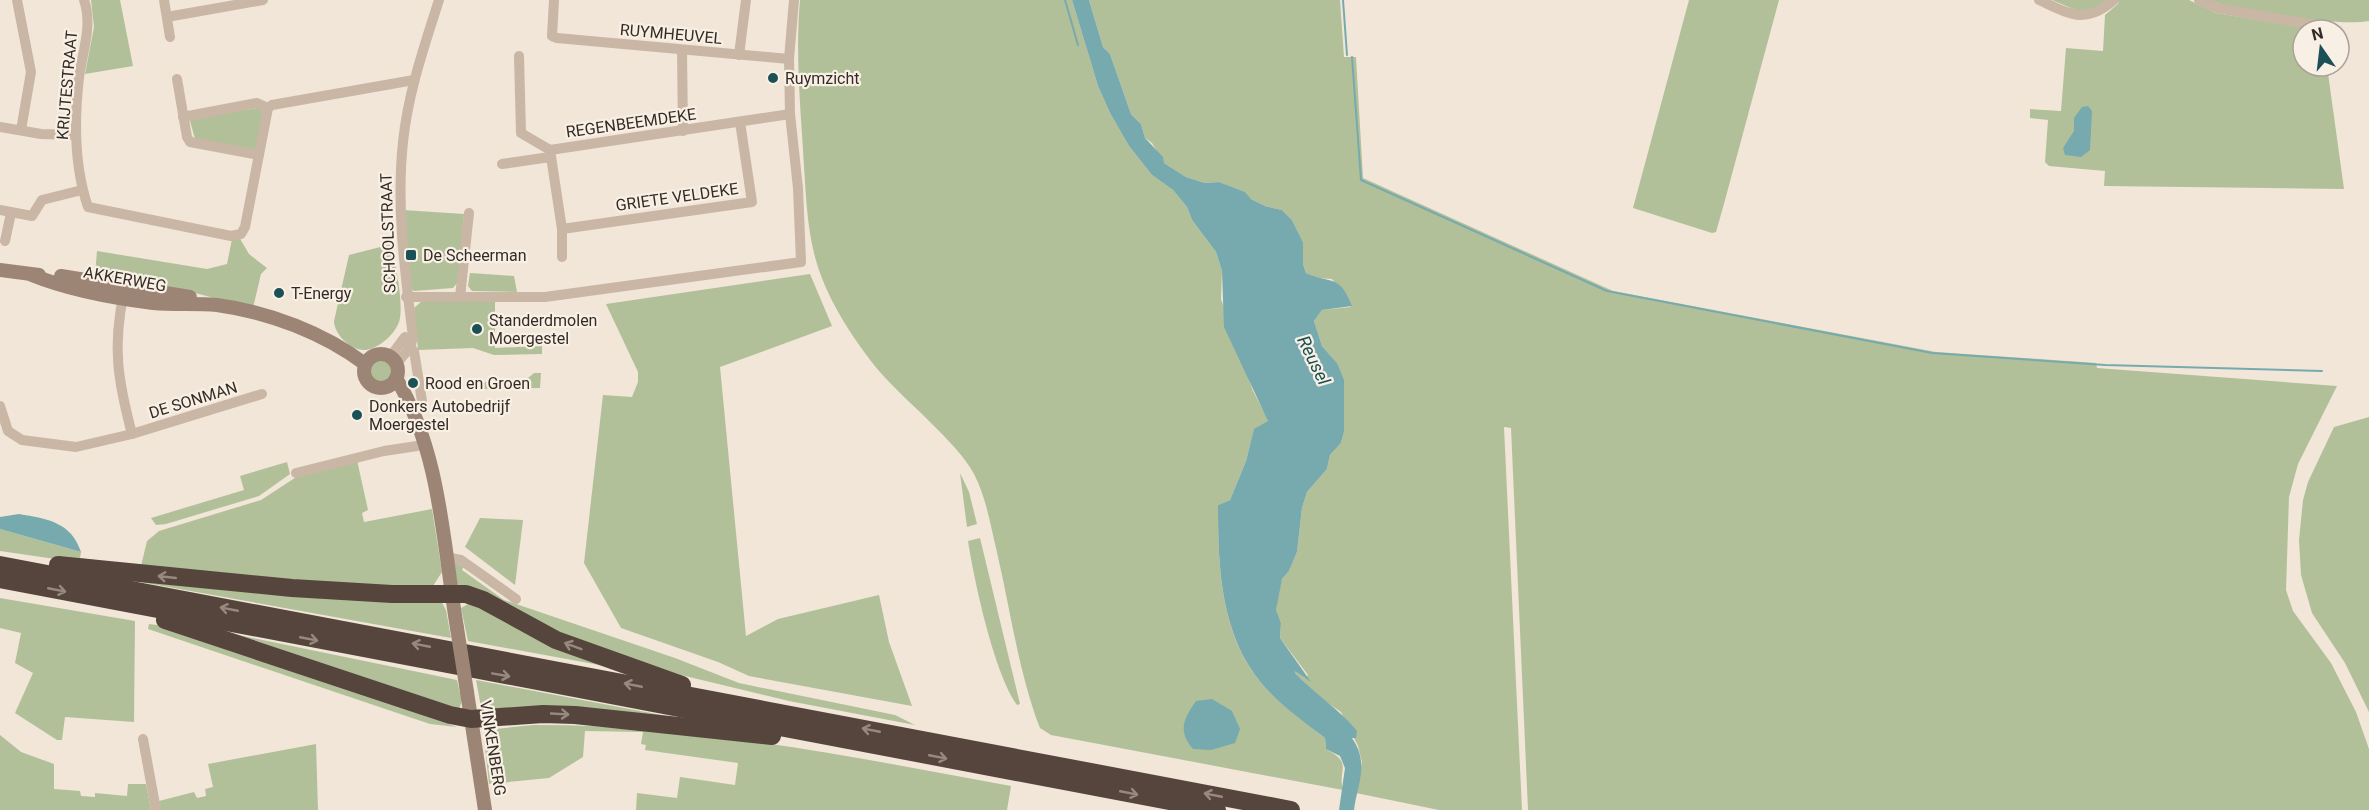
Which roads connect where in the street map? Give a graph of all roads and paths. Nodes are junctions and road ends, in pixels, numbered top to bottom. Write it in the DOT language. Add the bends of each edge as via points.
graph roads {
  1 [pos="17,0"];
  2 [pos="84,0"];
  3 [pos="164,0"];
  4 [pos="262,0"];
  5 [pos="439,0"];
  6 [pos="554,0"];
  7 [pos="746,0"];
  8 [pos="794,0"];
  9 [pos="2039,0"];
  10 [pos="2115,0"];
  11 [pos="2199,0"];
  12 [pos="167,17"];
  13 [pos="2291,21"];
  14 [pos="170,37"];
  15 [pos="682,50"];
  16 [pos="740,55"];
  17 [pos="519,56"];
  18 [pos="789,59"];
  19 [pos="177,79"];
  20 [pos="414,80"];
  21 [pos="268,108"];
  22 [pos="790,114"];
  23 [pos="183,117"];
  24 [pos="740,122"];
  25 [pos="0,127"];
  26 [pos="21,130"];
  27 [pos="683,131"];
  28 [pos="75,135"];
  29 [pos="550,153"];
  30 [pos="259,155"];
  31 [pos="502,164"];
  32 [pos="82,190"];
  33 [pos="6,211"];
  34 [pos="469,213"];
  35 [pos="562,230"];
  36 [pos="6,241"];
  37 [pos="562,257"];
  38 [pos="0,270"];
  39 [pos="124,292"];
  40 [pos="406,297"];
  41 [pos="460,297"];
  42 [pos="406,344"];
  43 [pos="369,360"];
  44 [pos="393,360"];
  45 [pos="392,383"];
  46 [pos="262,394"];
  47 [pos="422,401"];
  48 [pos="0,406"];
  49 [pos="132,434"];
  50 [pos="417,446"];
  51 [pos="296,472"];
  52 [pos="446,557"];
  53 [pos="0,559"];
  54 [pos="0,565"];
  55 [pos="0,579"];
  56 [pos="451,593"];
  57 [pos="516,599"];
  58 [pos="128,604"];
  59 [pos="752,708"];
  60 [pos="471,719"];
  61 [pos="142,739"];
  62 [pos="880,746"];
  63 [pos="156,810"];
  64 [pos="485,810"];
  65 [pos="1217,810"];
  66 [pos="1291,810"];
  1 -- 26 [label="street" via="31,72"];
  2 -- 28 [label="street, KRIJTESTRAAT" via="87,25"];
  3 -- 12 [label="street"];
  4 -- 12 [label="street"];
  5 -- 20 [label="street, SCHOOLSTRAAT"];
  6 -- 15 [label="street, RUYMHEUVEL" via="552,36 557,38"];
  7 -- 16 [label="street"];
  8 -- 18 [label="street"];
  9 -- 10 [label="street" via="2080,16 2094,14"];
  11 -- 13 [label="street" via="2217,8"];
  12 -- 14 [label="street"];
  15 -- 16 [label="street, RUYMHEUVEL"];
  15 -- 27 [label="street"];
  16 -- 18 [label="street, RUYMHEUVEL"];
  17 -- 29 [label="street, REGENBEEMDEKE" via="521,133"];
  18 -- 22 [label="street"];
  19 -- 23 [label="street"];
  20 -- 21 [label="street" via="276,103"];
  20 -- 40 [label="street, SCHOOLSTRAAT" via="403,142 399,198"];
  21 -- 23 [label="street" via="256,103"];
  21 -- 30 [label="street"];
  22 -- 24 [label="street, REGENBEEMDEKE"];
  22 -- 41 [label="street" via="801,262 598,292 521,298"];
  23 -- 30 [label="street" via="190,142"];
  24 -- 27 [label="street, REGENBEEMDEKE"];
  24 -- 35 [label="street, GRIETE VELDEKE" via="752,202"];
  25 -- 26 [label="street"];
  26 -- 28 [label="street"];
  27 -- 29 [label="street, REGENBEEMDEKE"];
  28 -- 32 [label="street, KRIJTESTRAAT"];
  29 -- 31 [label="street, REGENBEEMDEKE"];
  29 -- 35 [label="street"];
  30 -- 32 [label="street, KRIJTESTRAAT" via="245,227 241,234 231,236 88,207"];
  32 -- 33 [label="street" via="42,200 32,216"];
  33 -- 36 [label="street"];
  34 -- 41 [label="street"];
  35 -- 37 [label="street"];
  38 -- 39 [label="main road, AKKERWEG" via="52,275"];
  39 -- 43 [label="main road, AKKERWEG" via="200,299 286,323"];
  39 -- 49 [label="street, DE SONMAN" via="116,365"];
  40 -- 41 [label="street"];
  40 -- 42 [label="street, SCHOOLSTRAAT" via="413,337"];
  42 -- 44 [label="street"];
  42 -- 47 [label="street, SCHOOLSTRAAT" via="416,358"];
  43 -- 44 [label="main road" via="382,354"];
  43 -- 45 [label="main road" via="364,373 369,383 376,388"];
  44 -- 45 [label="main road"];
  45 -- 52 [label="main road" via="415,418 430,457"];
  46 -- 49 [label="street, DE SONMAN"];
  48 -- 49 [label="street, DE SONMAN" via="8,431 22,440 76,447"];
  50 -- 51 [label="street"];
  52 -- 56 [label="main road"];
  52 -- 57 [label="street" via="461,560"];
  56 -- 53 [label="highway, one-way" via="292,588"];
  59 -- 54 [label="highway, one-way"];
  55 -- 58 [label="highway, one-way"];
  59 -- 56 [label="highway, one-way" via="556,640 483,600"];
  56 -- 60 [label="main road, VINKENBERG, bridge"];
  58 -- 60 [label="highway" via="176,625"];
  58 -- 62 [label="highway, one-way"];
  66 -- 59 [label="highway, one-way"];
  60 -- 62 [label="highway, one-way" via="576,715"];
  60 -- 64 [label="main road, VINKENBERG"];
  61 -- 63 [label="street"];
  62 -- 65 [label="highway, one-way"];
}
